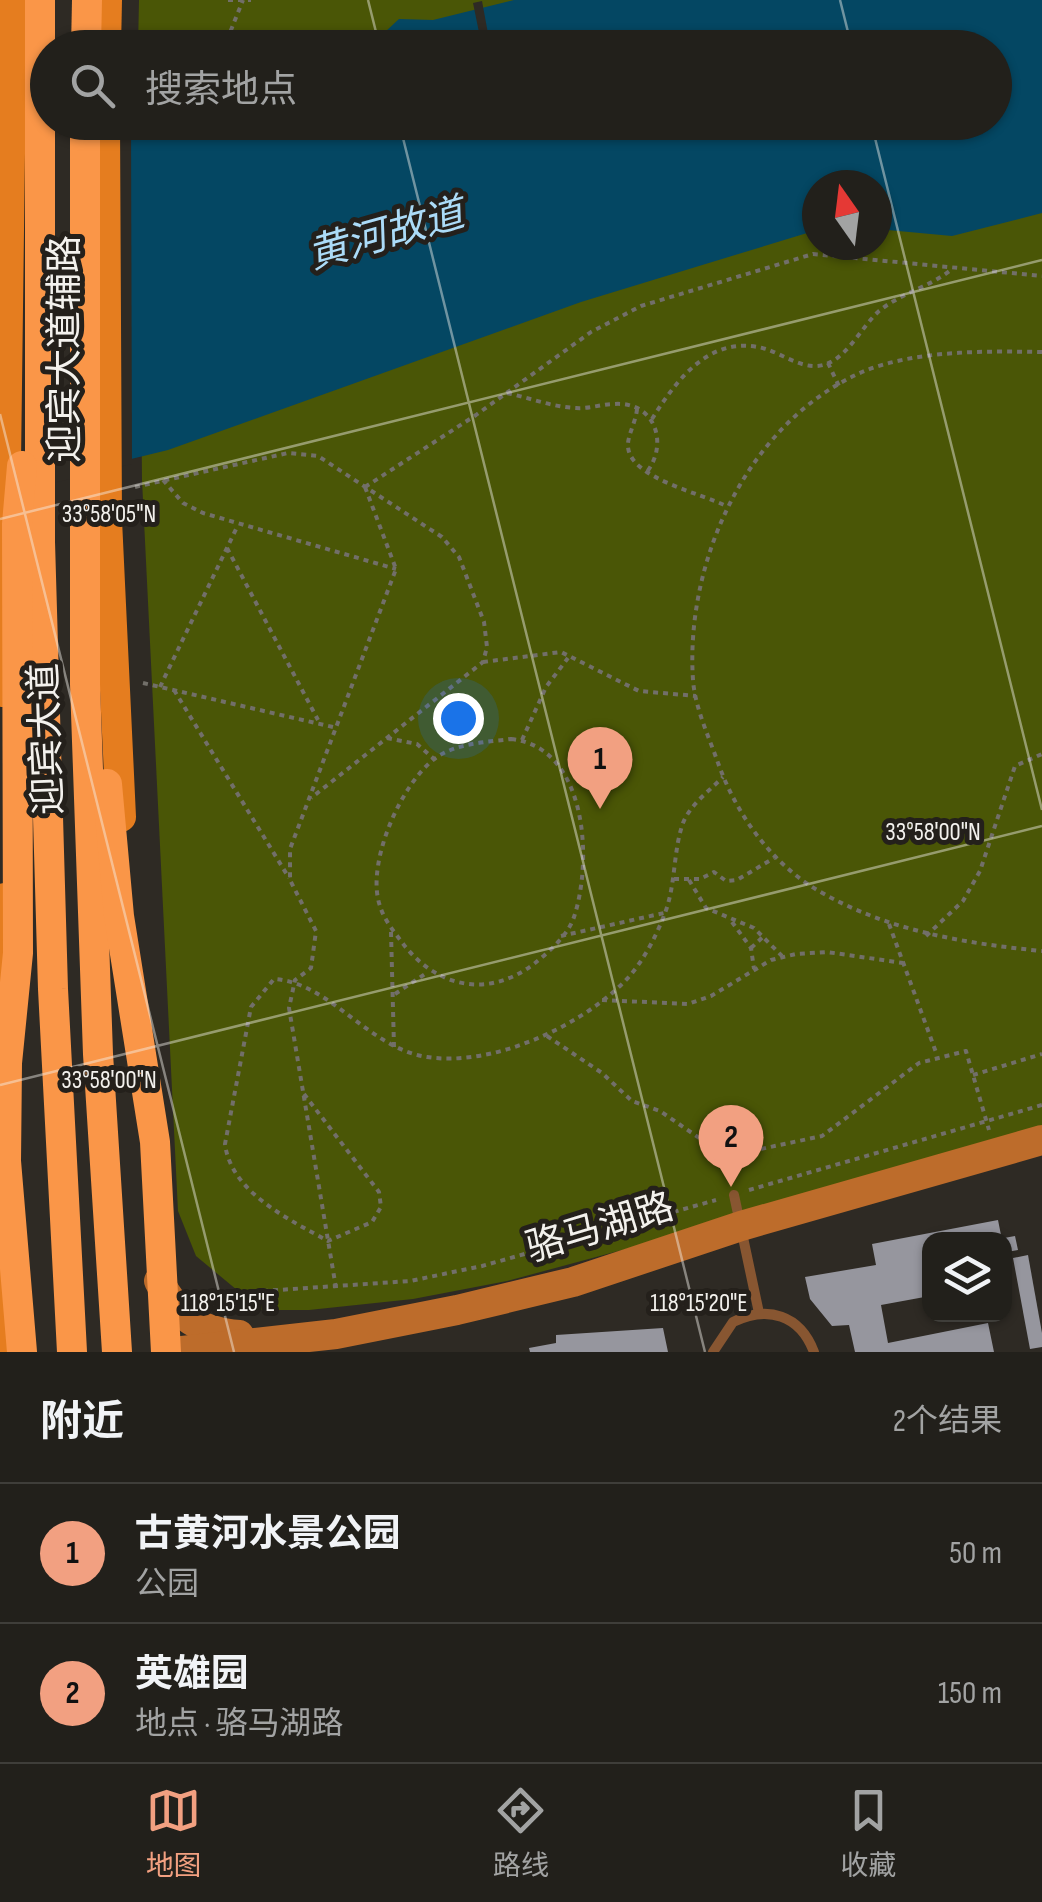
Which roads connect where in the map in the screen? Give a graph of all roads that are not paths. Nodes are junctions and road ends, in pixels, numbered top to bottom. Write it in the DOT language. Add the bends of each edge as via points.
graph roads {
  1 [pos="12,0"];
  2 [pos="40,0"];
  3 [pos="86,0"];
  4 [pos="107,0"];
  5 [pos="40,30"];
  6 [pos="95,30"];
  7 [pos="102,30"];
  8 [pos="39,140"];
  9 [pos="86,140"];
  10 [pos="106,140"];
  11 [pos="38,298"];
  12 [pos="96,532"];
  13 [pos="0,997"];
  14 [pos="1042,1140"];
  15 [pos="734,1194"];
  16 [pos="0,1210"];
  17 [pos="741,1226"];
  18 [pos="154,1273"];
  19 [pos="573,1282"];
  20 [pos="759,1313"];
  21 [pos="3,1352"];
  22 [pos="22,1352"];
  23 [pos="72,1352"];
  24 [pos="117,1352"];
  25 [pos="170,1352"];
  26 [pos="714,1352"];
  27 [pos="814,1352"];
  1 -- 13 [label="main road, 迎宾大道辅路"];
  2 -- 5 [label="highway, 迎宾大道"];
  3 -- 6 [label="highway"];
  4 -- 7 [label="main road"];
  8 -- 11 [label="highway, 迎宾大道"];
  9 -- 12 [label="highway, 迎宾大道"];
  10 -- 12 [label="main road, 迎宾大道辅路"];
  11 -- 22 [label="highway" via="17,524 18,953 7,1062 6,1161"];
  11 -- 23 [label="highway, 迎宾大道" via="53,969"];
  12 -- 18 [label="main road, 迎宾大道辅路"];
  12 -- 24 [label="highway, 迎宾大道" via="98,1054"];
  12 -- 25 [label="highway" via="119,916 155,1142"];
  14 -- 17 [label="street, 骆马湖路"];
  15 -- 17 [label="lane"];
  16 -- 21 [label="main road"];
  17 -- 19 [label="street, 骆马湖路"];
  17 -- 20 [label="lane"];
  18 -- 19 [label="street" via="174,1309 197,1328 236,1335 346,1327"];
  18 -- 25 [label="main road, 迎宾大道辅路"];
  19 -- 25 [label="street, 骆马湖路" via="336,1334"];
  20 -- 26 [label="lane" via="733,1322"];
  20 -- 27 [label="lane" via="796,1324"];
}
